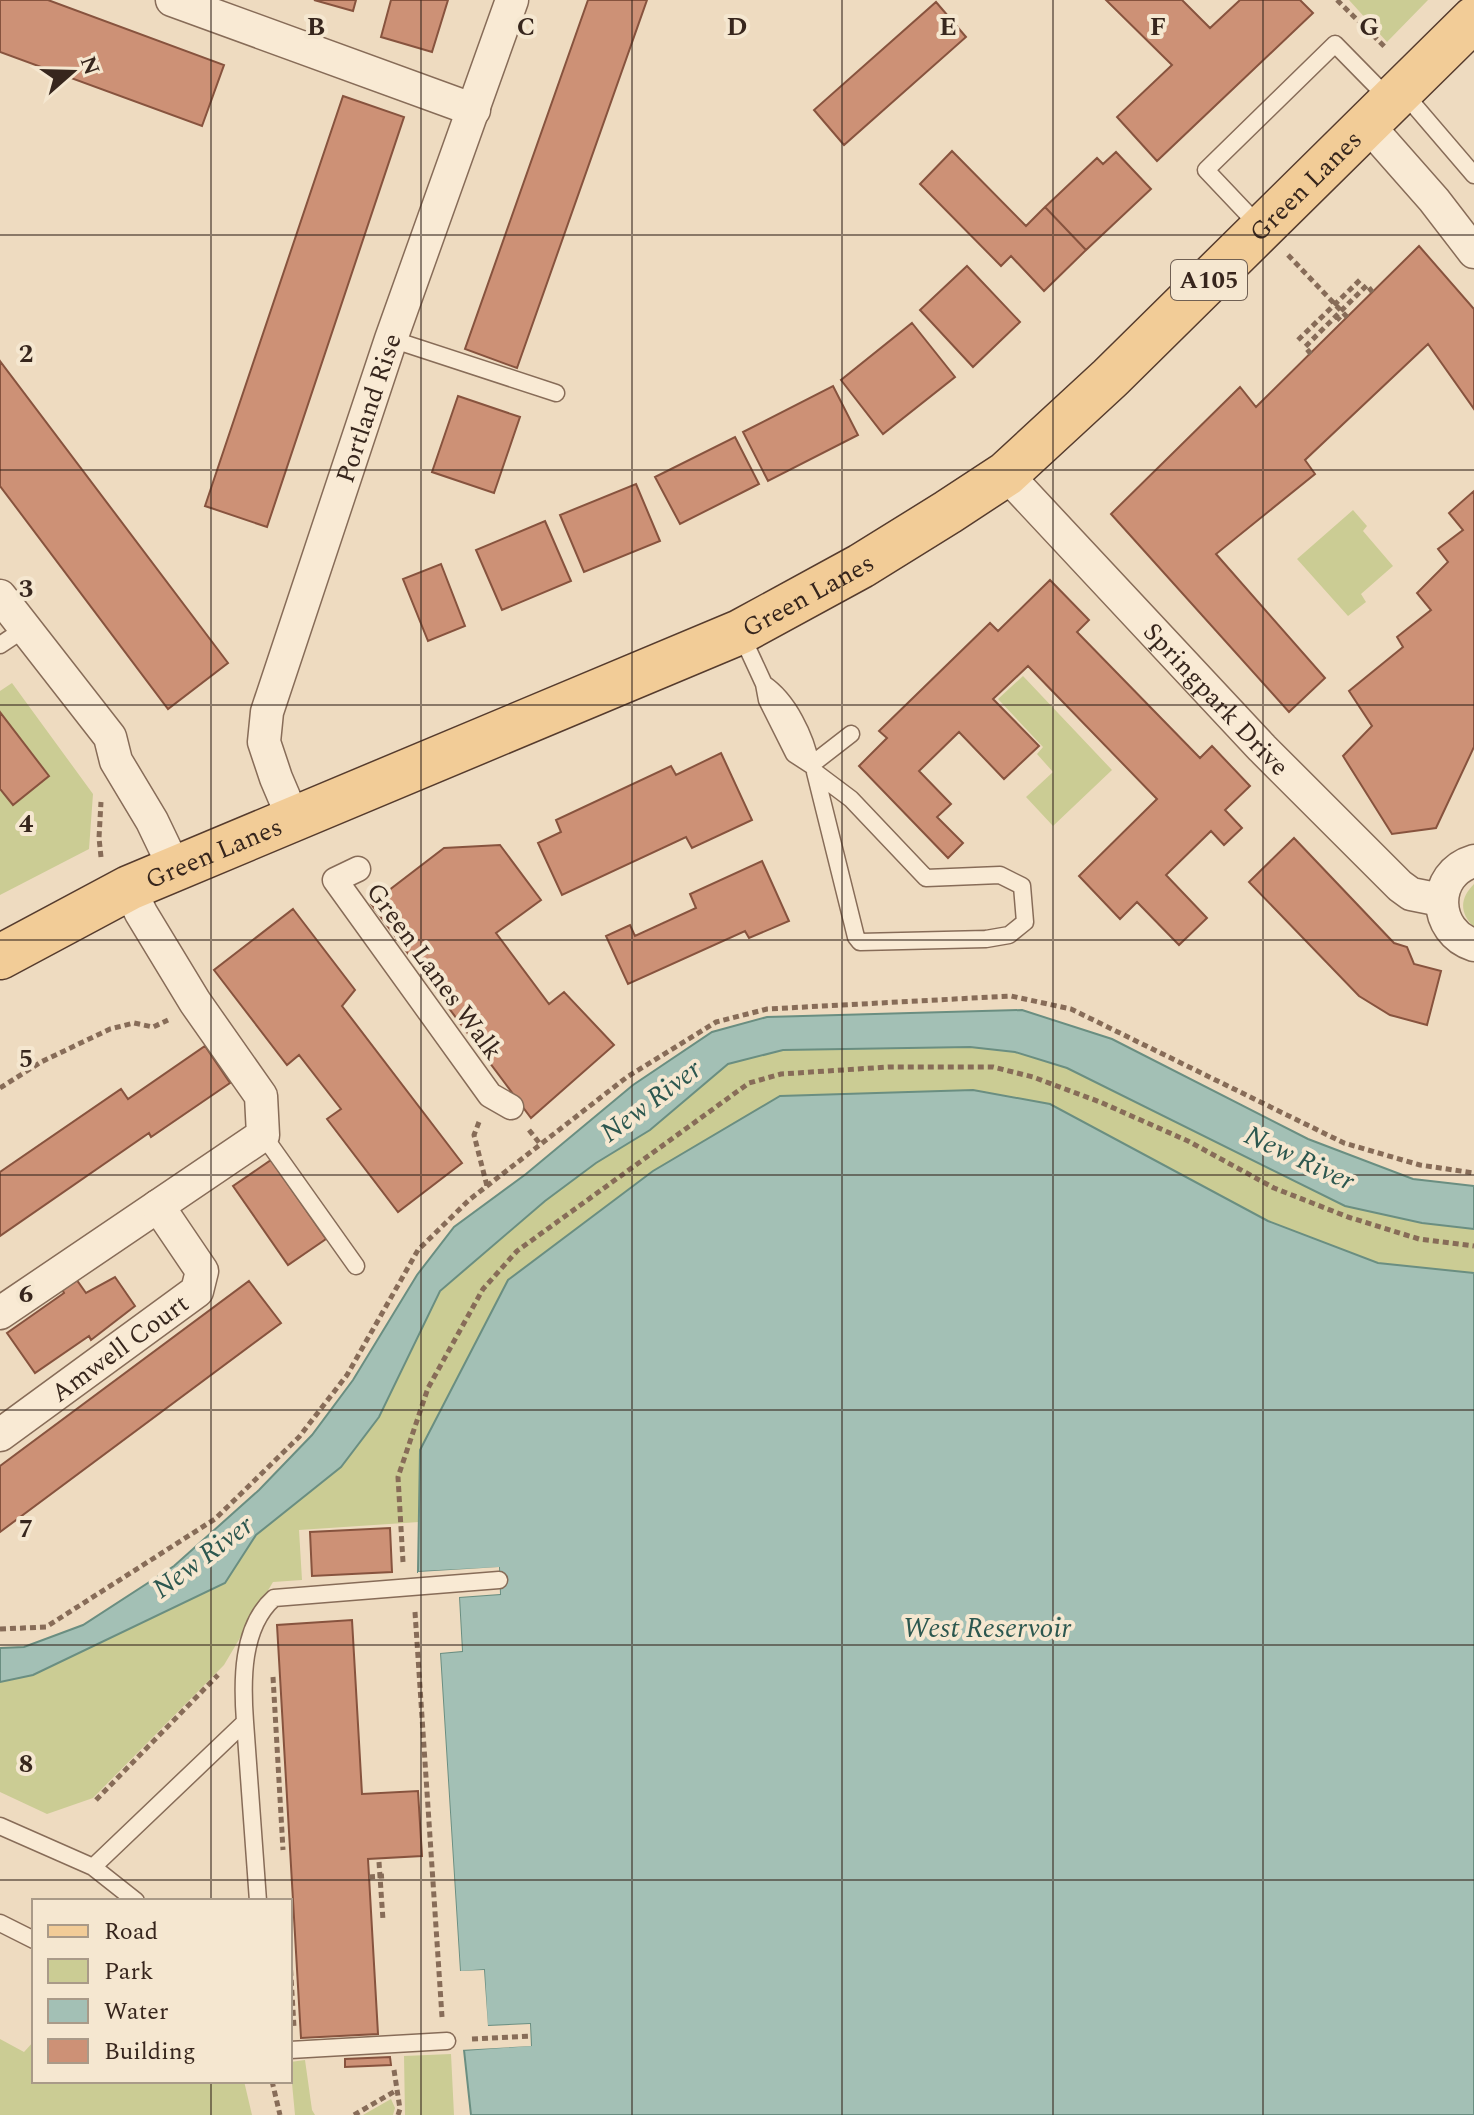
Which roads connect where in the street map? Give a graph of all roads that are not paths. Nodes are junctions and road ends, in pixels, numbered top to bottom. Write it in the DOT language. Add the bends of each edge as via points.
graph roads {
  1 [pos="172,0"];
  2 [pos="512,0"];
  3 [pos="1474,19"];
  4 [pos="1387,92"];
  5 [pos="474,110"];
  6 [pos="1474,175"];
  7 [pos="1274,241"];
  8 [pos="1474,252"];
  9 [pos="391,339"];
  10 [pos="556,393"];
  11 [pos="1006,474"];
  12 [pos="0,596"];
  13 [pos="740,632"];
  14 [pos="12,637"];
  15 [pos="851,734"];
  16 [pos="293,818"];
  17 [pos="899,851"];
  18 [pos="1474,861"];
  19 [pos="175,869"];
  20 [pos="358,869"];
  21 [pos="115,872"];
  22 [pos="1441,900"];
  23 [pos="1474,945"];
  24 [pos="0,957"];
  25 [pos="500,1101"];
  26 [pos="263,1135"];
  27 [pos="158,1206"];
  28 [pos="356,1266"];
  29 [pos="0,1313"];
  30 [pos="0,1435"];
  31 [pos="499,1580"];
  32 [pos="245,1722"];
  33 [pos="0,1826"];
  34 [pos="93,1867"];
  35 [pos="130,1899"];
  36 [pos="258,1899"];
  37 [pos="0,1923"];
  38 [pos="32,1939"];
  39 [pos="446,2041"];
  40 [pos="293,2050"];
  1 -- 5 [label="street"];
  2 -- 5 [label="street, Portland Rise"];
  3 -- 4 [label="main road, Green Lanes / A105"];
  4 -- 6 [label="lane"];
  4 -- 7 [label="main road, Green Lanes / A105"];
  4 -- 7 [label="lane" via="1335,44 1206,170"];
  4 -- 8 [label="street" via="1434,200"];
  5 -- 9 [label="street, Portland Rise"];
  7 -- 11 [label="main road, Green Lanes / A105" via="1110,378"];
  9 -- 10 [label="lane"];
  9 -- 16 [label="street, Portland Rise" via="267,712 264,742"];
  11 -- 13 [label="main road, Green Lanes / A105" via="861,566"];
  11 -- 22 [label="street, Springpark Drive" via="1262,748 1400,886 1411,894"];
  12 -- 14 [label="street"];
  13 -- 15 [label="lane" via="794,754 811,765"];
  13 -- 16 [label="main road, Green Lanes / A105"];
  14 -- 19 [label="street" via="110,737 116,761"];
  16 -- 19 [label="main road, Green Lanes / A105"];
  17 -- 17 [label="lane" via="926,878 1000,875 1022,886 1025,922 1009,935 986,939 860,942 815,772 851,799"];
  18 -- 22 [label="street" via="1444,883"];
  19 -- 21 [label="main road, Green Lanes / A105"];
  20 -- 25 [label="street, Green Lanes Walk" via="335,880"];
  21 -- 24 [label="main road, Green Lanes / A105"];
  21 -- 26 [label="street" via="261,1096"];
  22 -- 23 [label="street" via="1448,924"];
  26 -- 27 [label="street"];
  26 -- 28 [label="lane"];
  27 -- 29 [label="street"];
  27 -- 30 [label="street, Amwell Court" via="202,1271 197,1291"];
  31 -- 32 [label="lane" via="274,1598 253,1633 241,1679"];
  32 -- 34 [label="lane"];
  32 -- 36 [label="lane"];
  33 -- 34 [label="lane"];
  34 -- 35 [label="lane"];
  37 -- 38 [label="lane"];
  39 -- 40 [label="lane"];
}
